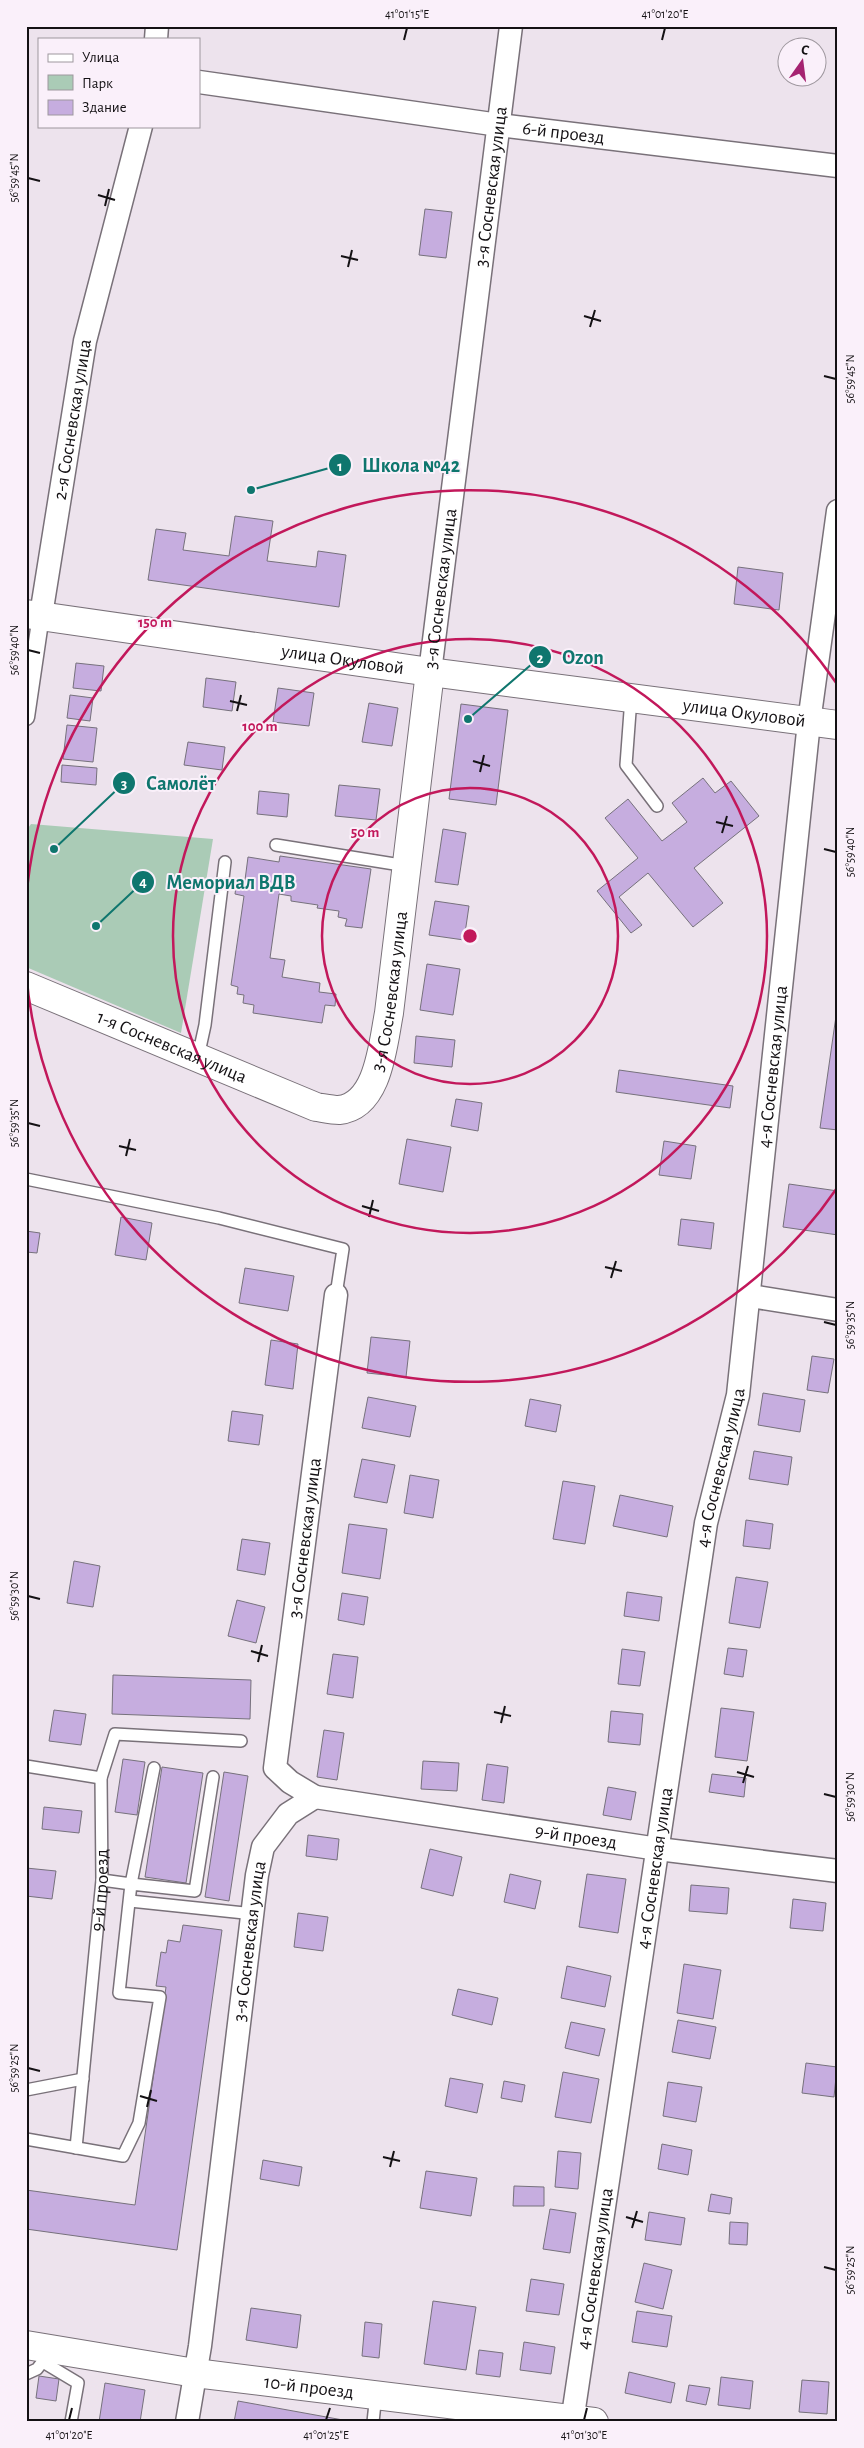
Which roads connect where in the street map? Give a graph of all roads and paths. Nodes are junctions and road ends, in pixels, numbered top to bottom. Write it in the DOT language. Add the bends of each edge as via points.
graph roads {
  1 [pos="511,26"];
  2 [pos="200,82"];
  3 [pos="499,125"];
  4 [pos="140,128"];
  5 [pos="838,166"];
  6 [pos="838,510"];
  7 [pos="34,615"];
  8 [pos="430,672"];
  9 [pos="631,698"];
  10 [pos="26,717"];
  11 [pos="809,722"];
  12 [pos="838,725"];
  13 [pos="657,806"];
  14 [pos="276,845"];
  15 [pos="225,862"];
  16 [pos="407,866"];
  17 [pos="26,986"];
  18 [pos="198,1058"];
  19 [pos="316,1107"];
  20 [pos="26,1180"];
  21 [pos="336,1295"];
  22 [pos="750,1296"];
  23 [pos="838,1310"];
  24 [pos="242,1741"];
  25 [pos="26,1766"];
  26 [pos="154,1768"];
  27 [pos="213,1777"];
  28 [pos="101,1778"];
  29 [pos="314,1797"];
  30 [pos="658,1849"];
  31 [pos="838,1871"];
  32 [pos="102,1880"];
  33 [pos="131,1884"];
  34 [pos="130,1901"];
  35 [pos="254,1914"];
  36 [pos="83,2079"];
  37 [pos="26,2090"];
  38 [pos="26,2139"];
  39 [pos="76,2148"];
  40 [pos="40,2352"];
  41 [pos="195,2373"];
  42 [pos="26,2374"];
  43 [pos="376,2394"];
  44 [pos="469,2414"];
  45 [pos="579,2421"];
  46 [pos="71,2422"];
  47 [pos="187,2422"];
  48 [pos="373,2422"];
  1 -- 3 [label="street, 3-я Сосневская улица"];
  2 -- 3 [label="street, 6-й проезд"];
  3 -- 5 [label="street, 6-й проезд"];
  3 -- 8 [label="street, 3-я Сосневская улица"];
  4 -- 7 [label="street, 2-я Сосневская улица" via="85,342"];
  6 -- 11 [label="street, 4-я Сосневская улица"];
  7 -- 8 [label="main road, улица Окуловой"];
  7 -- 10 [label="street, 2-я Сосневская улица"];
  8 -- 9 [label="main road, улица Окуловой"];
  8 -- 16 [label="main road, 3-я Сосневская улица"];
  9 -- 11 [label="main road, улица Окуловой"];
  9 -- 13 [label="lane" via="626,765"];
  11 -- 12 [label="main road, улица Окуловой"];
  11 -- 22 [label="street, 4-я Сосневская улица"];
  14 -- 16 [label="lane"];
  15 -- 18 [label="lane"];
  16 -- 19 [label="main road, 3-я Сосневская улица" via="379,1065 360,1102 340,1110"];
  17 -- 18 [label="main road, 1-я Сосневская улица"];
  18 -- 19 [label="main road, 1-я Сосневская улица"];
  20 -- 21 [label="lane" via="219,1218 343,1249"];
  21 -- 29 [label="street, 3-я Сосневская улица" via="275,1768"];
  22 -- 23 [label="street"];
  22 -- 30 [label="street, 4-я Сосневская улица" via="738,1395 706,1523"];
  24 -- 28 [label="lane, 9-й проезд" via="115,1734"];
  25 -- 28 [label="lane"];
  26 -- 33 [label="lane"];
  27 -- 33 [label="lane" via="195,1891"];
  28 -- 32 [label="lane, 9-й проезд"];
  29 -- 30 [label="street, 9-й проезд"];
  29 -- 35 [label="street, 3-я Сосневская улица" via="288,1814 263,1847"];
  30 -- 31 [label="street, 9-й проезд"];
  30 -- 45 [label="street, 4-я Сосневская улица"];
  32 -- 33 [label="lane"];
  32 -- 36 [label="lane, 9-й проезд"];
  33 -- 34 [label="lane"];
  34 -- 35 [label="lane"];
  34 -- 39 [label="lane" via="119,1993 160,1997 139,2123 123,2156"];
  35 -- 41 [label="street, 3-я Сосневская улица"];
  36 -- 37 [label="lane"];
  36 -- 39 [label="lane, 9-й проезд"];
  38 -- 39 [label="lane"];
  40 -- 41 [label="main road, 10-й проезд"];
  40 -- 42 [label="lane" via="37,2369"];
  40 -- 46 [label="lane" via="78,2383"];
  41 -- 43 [label="main road, 10-й проезд"];
  41 -- 47 [label="street, 3-я Сосневская улица"];
  43 -- 44 [label="main road, 10-й проезд"];
  43 -- 48 [label="lane"];
  44 -- 45 [label="main road, 10-й проезд"];
}
